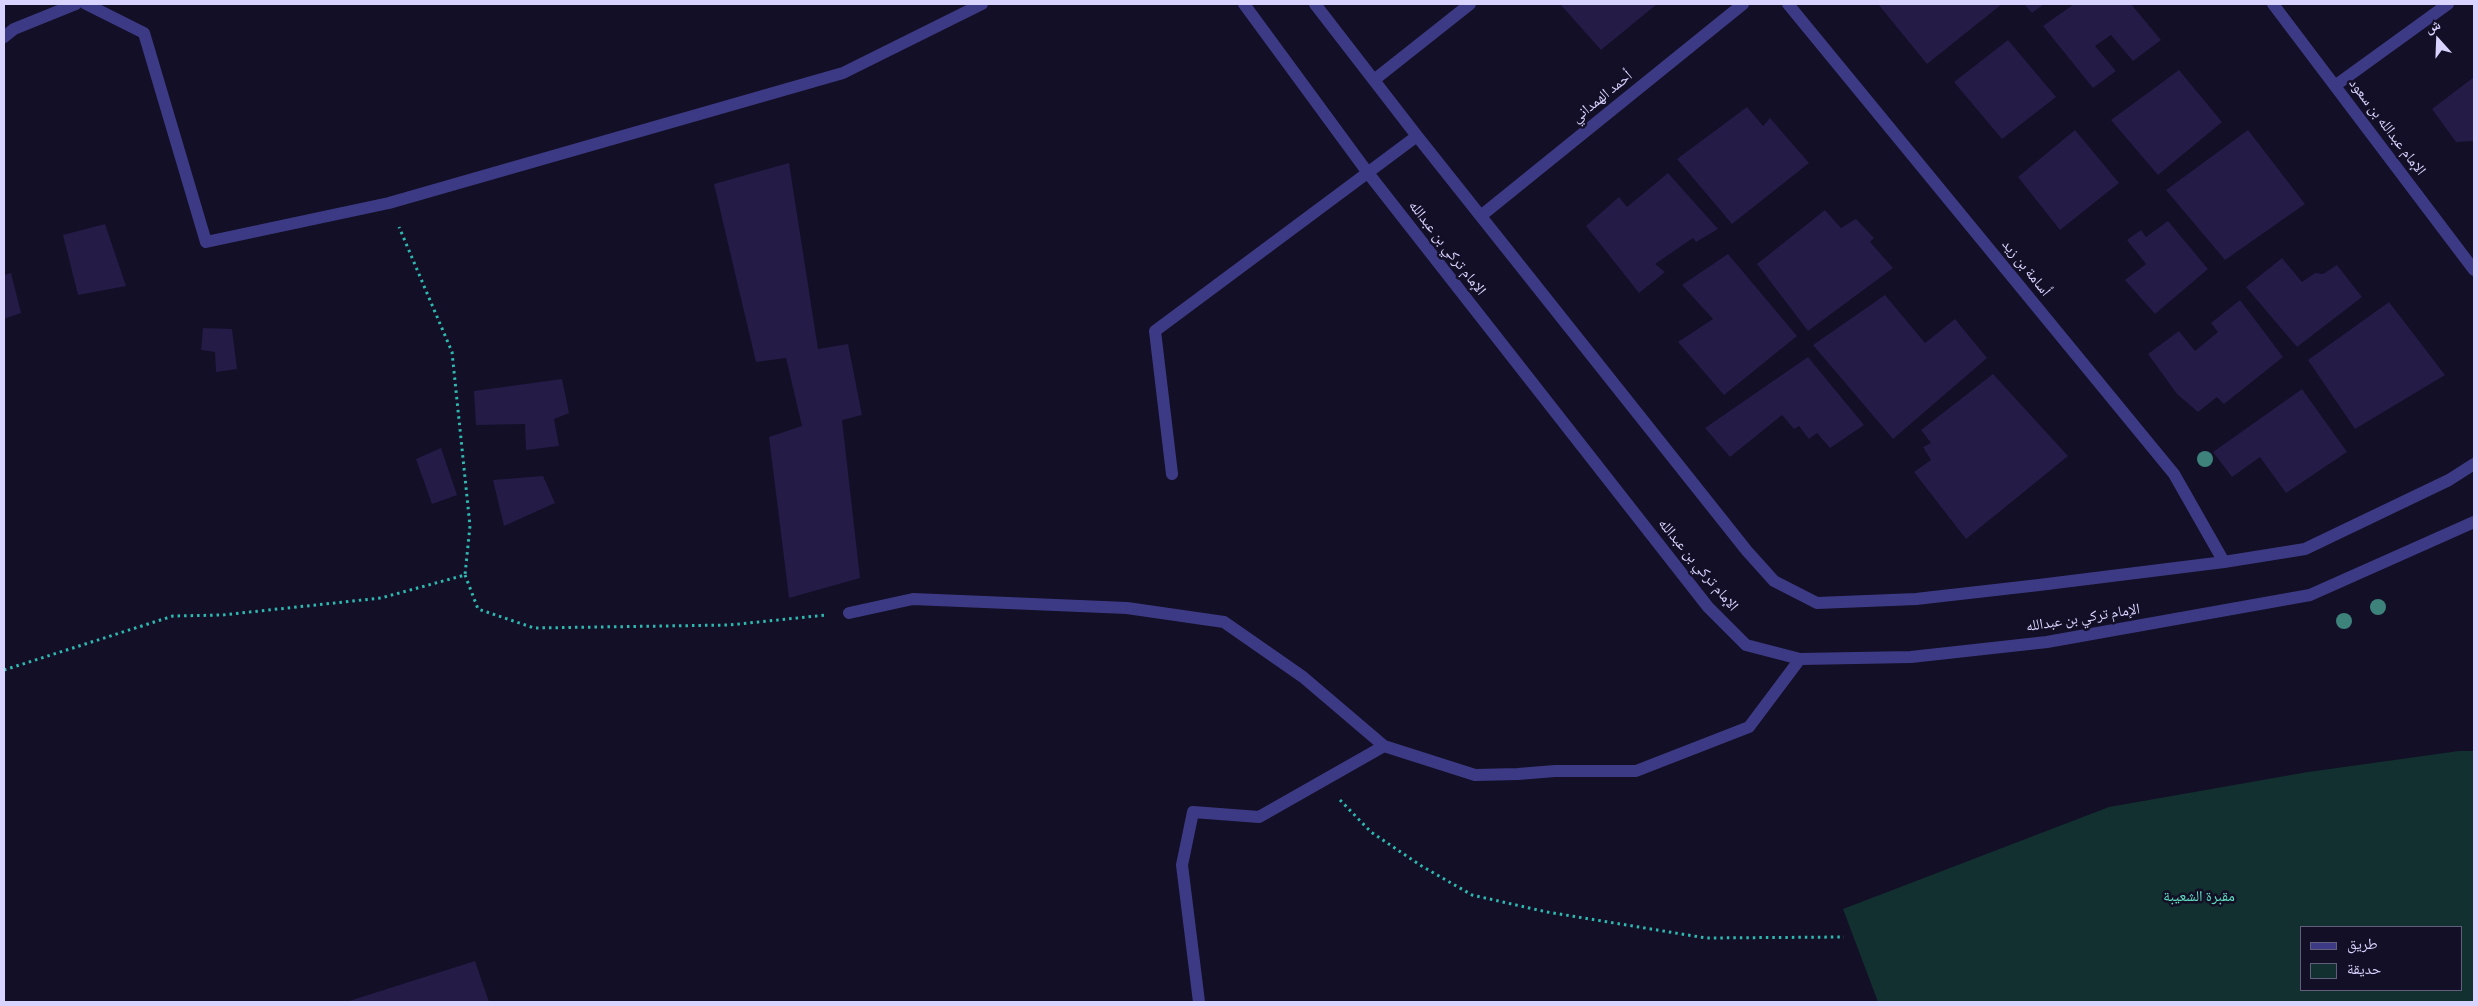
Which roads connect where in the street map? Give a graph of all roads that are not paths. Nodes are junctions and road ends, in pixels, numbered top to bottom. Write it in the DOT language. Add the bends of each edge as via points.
graph roads {
  1 [pos="76,4"];
  2 [pos="86,4"];
  3 [pos="982,4"];
  4 [pos="1244,4"];
  5 [pos="1316,4"];
  6 [pos="1470,4"];
  7 [pos="1743,4"];
  8 [pos="1788,4"];
  9 [pos="2273,4"];
  10 [pos="2448,4"];
  11 [pos="4,37"];
  12 [pos="1374,80"];
  13 [pos="2336,86"];
  14 [pos="1417,136"];
  15 [pos="1368,173"];
  16 [pos="1482,216"];
  17 [pos="2474,270"];
  18 [pos="2474,464"];
  19 [pos="1172,474"];
  20 [pos="2474,522"];
  21 [pos="2224,562"];
  22 [pos="848,613"];
  23 [pos="1800,659"];
  24 [pos="1384,746"];
  25 [pos="1198,1002"];
  1 -- 11 [label="street" via="14,29"];
  2 -- 3 [label="street" via="144,33 206,242 389,203 842,73"];
  4 -- 15 [label="street, الإمام تركي بن عبدالله"];
  5 -- 12 [label="street"];
  6 -- 12 [label="street"];
  7 -- 16 [label="street, أحمد الهمداني"];
  8 -- 21 [label="street, أسامة بن زيد" via="2174,474"];
  9 -- 13 [label="street, الإمام عبدالله بن سعود"];
  10 -- 13 [label="street"];
  12 -- 14 [label="street"];
  13 -- 17 [label="street, الإمام عبدالله بن سعود"];
  14 -- 15 [label="street"];
  14 -- 16 [label="street"];
  15 -- 19 [label="street" via="1155,331"];
  15 -- 23 [label="street, الإمام تركي بن عبدالله" via="1708,607 1746,645"];
  16 -- 21 [label="street" via="1747,551 1774,581 1817,602 1916,599"];
  18 -- 21 [label="street" via="2449,480 2305,549"];
  20 -- 23 [label="street, الإمام تركي بن عبدالله" via="2310,595 2047,642 1911,657"];
  22 -- 24 [label="street" via="913,599 1127,608 1224,622 1303,677"];
  23 -- 24 [label="street" via="1749,727 1636,771 1475,774"];
  24 -- 25 [label="street" via="1259,816 1193,812 1182,865"];
}
